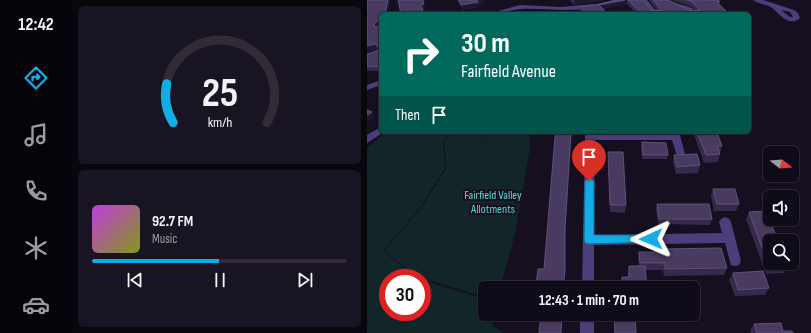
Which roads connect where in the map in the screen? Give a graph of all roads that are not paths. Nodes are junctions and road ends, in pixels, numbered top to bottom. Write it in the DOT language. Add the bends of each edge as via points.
graph roads {
  1 [pos="644,0"];
  2 [pos="667,0"];
  3 [pos="755,0"];
  4 [pos="603,4"];
  5 [pos="773,6"];
  6 [pos="571,11"];
  7 [pos="497,12"];
  8 [pos="654,12"];
  9 [pos="693,12"];
  10 [pos="379,83"];
  11 [pos="367,88"];
  12 [pos="379,131"];
  13 [pos="590,134"];
  14 [pos="675,134"];
  15 [pos="367,140"];
  16 [pos="680,154"];
  17 [pos="725,222"];
  18 [pos="729,238"];
  19 [pos="589,240"];
  20 [pos="735,261"];
  21 [pos="588,281"];
  22 [pos="587,321"];
  23 [pos="587,333"];
  1 -- 8 [label="street"];
  2 -- 9 [label="street" via="676,6 687,7"];
  3 -- 5 [label="street"];
  4 -- 6 [label="street"];
  6 -- 7 [label="street" via="520,6"];
  10 -- 11 [label="street"];
  12 -- 15 [label="street"];
  13 -- 14 [label="street"];
  13 -- 19 [label="street"];
  14 -- 16 [label="street"];
  17 -- 18 [label="street"];
  18 -- 19 [label="street"];
  18 -- 20 [label="street"];
  19 -- 21 [label="street"];
  22 -- 23 [label="street"];
}
